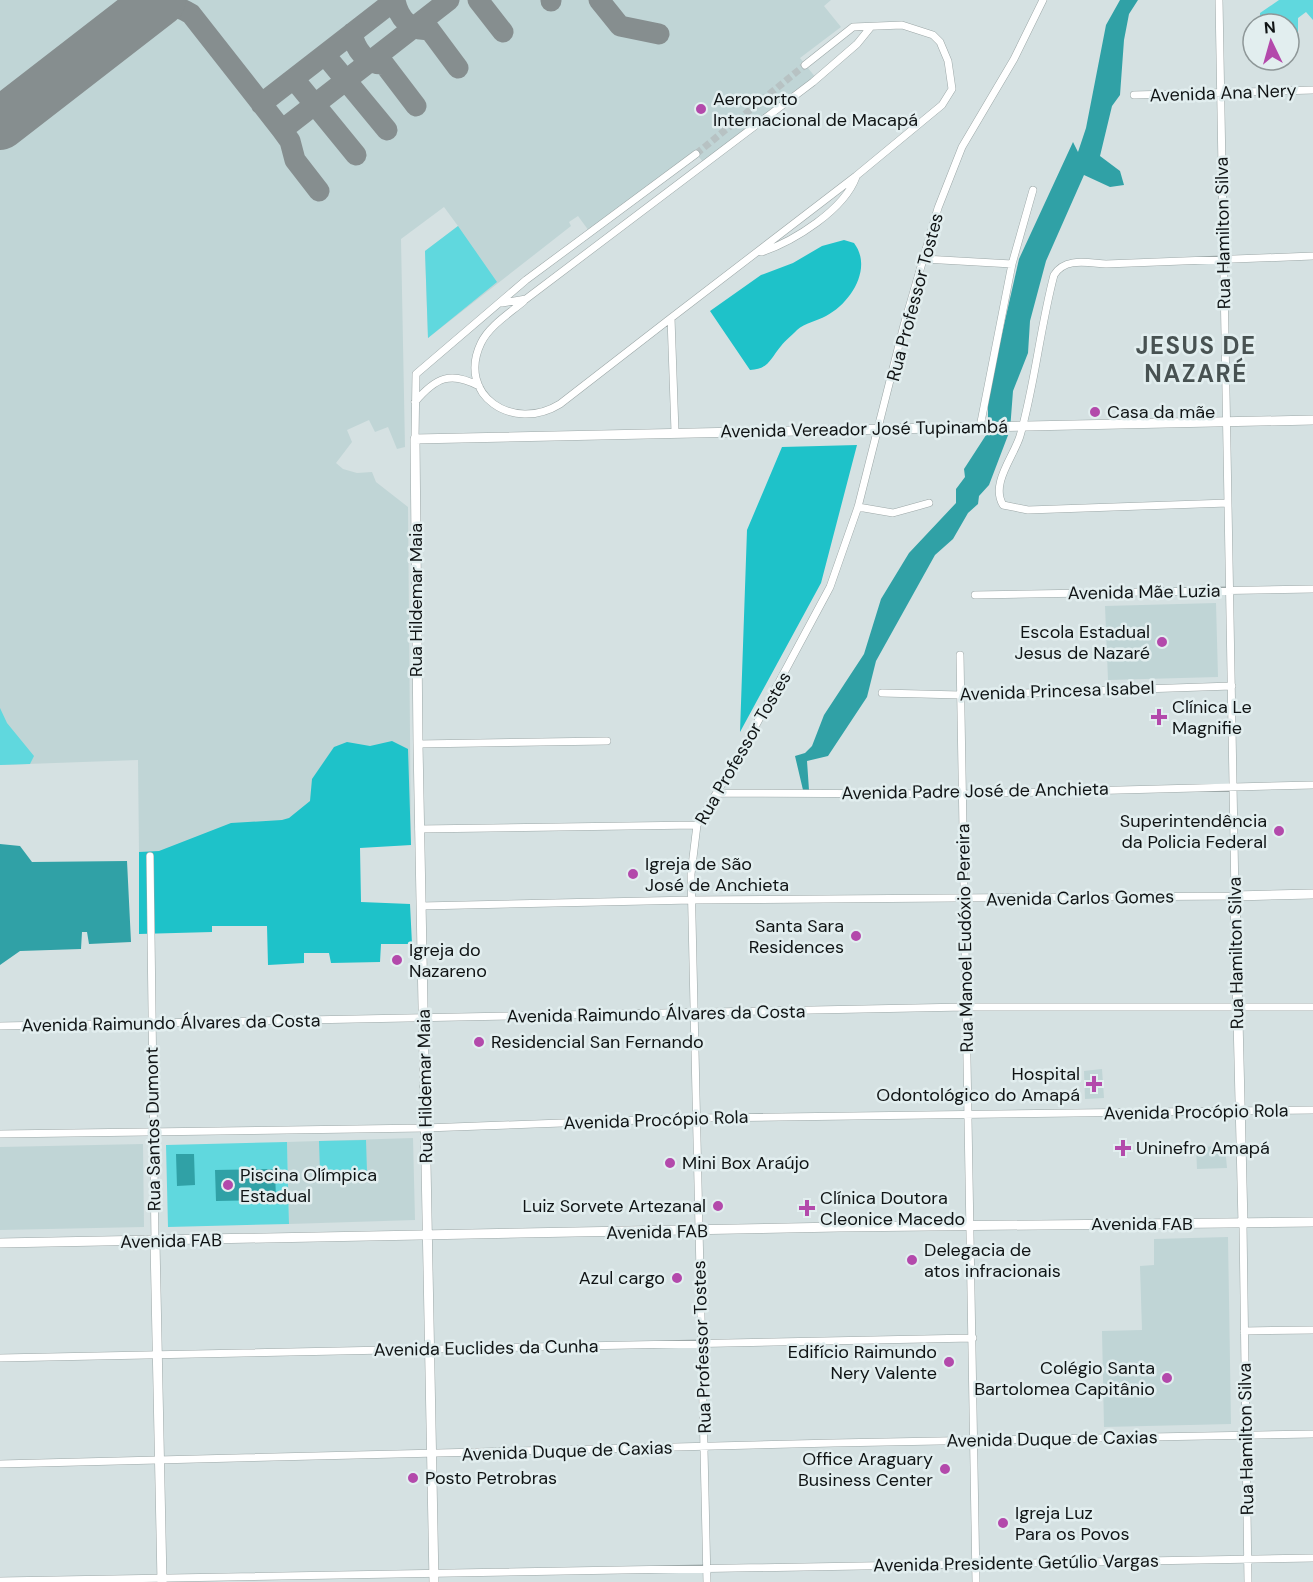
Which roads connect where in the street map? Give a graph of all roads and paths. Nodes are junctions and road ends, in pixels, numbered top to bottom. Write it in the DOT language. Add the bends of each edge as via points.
graph roads {
  1 [pos="1043,0"];
  2 [pos="1219,0"];
  3 [pos="870,28"];
  4 [pos="805,65"];
  5 [pos="1313,90"];
  6 [pos="1220,92"];
  7 [pos="1134,95"];
  8 [pos="696,154"];
  9 [pos="856,176"];
  10 [pos="1033,190"];
  11 [pos="757,254"];
  12 [pos="1313,256"];
  13 [pos="1225,258"];
  14 [pos="924,259"];
  15 [pos="1011,264"];
  16 [pos="526,299"];
  17 [pos="502,303"];
  18 [pos="672,318"];
  19 [pos="479,386"];
  20 [pos="415,402"];
  21 [pos="1313,420"];
  22 [pos="1227,422"];
  23 [pos="1018,426"];
  24 [pos="982,427"];
  25 [pos="879,431"];
  26 [pos="675,432"];
  27 [pos="415,439"];
  28 [pos="928,503"];
  29 [pos="1228,503"];
  30 [pos="858,507"];
  31 [pos="1313,589"];
  32 [pos="1228,591"];
  33 [pos="975,595"];
  34 [pos="960,654"];
  35 [pos="1232,686"];
  36 [pos="882,693"];
  37 [pos="960,695"];
  38 [pos="607,741"];
  39 [pos="418,744"];
  40 [pos="1313,785"];
  41 [pos="1233,786"];
  42 [pos="718,793"];
  43 [pos="963,794"];
  44 [pos="697,825"];
  45 [pos="419,829"];
  46 [pos="150,856"];
  47 [pos="1313,894"];
  48 [pos="1235,896"];
  49 [pos="693,900"];
  50 [pos="964,900"];
  51 [pos="422,906"];
  52 [pos="966,1007"];
  53 [pos="1313,1007"];
  54 [pos="1238,1009"];
  55 [pos="695,1014"];
  56 [pos="423,1020"];
  57 [pos="150,1023"];
  58 [pos="0,1026"];
  59 [pos="1313,1110"];
  60 [pos="1239,1112"];
  61 [pos="968,1114"];
  62 [pos="697,1118"];
  63 [pos="425,1128"];
  64 [pos="153,1131"];
  65 [pos="0,1134"];
  66 [pos="1313,1222"];
  67 [pos="1243,1224"];
  68 [pos="971,1225"];
  69 [pos="699,1232"];
  70 [pos="428,1237"];
  71 [pos="155,1242"];
  72 [pos="0,1243"];
  73 [pos="1313,1330"];
  74 [pos="1244,1331"];
  75 [pos="973,1338"];
  76 [pos="703,1342"];
  77 [pos="430,1349"];
  78 [pos="157,1354"];
  79 [pos="0,1358"];
  80 [pos="1313,1434"];
  81 [pos="1245,1436"];
  82 [pos="973,1440"];
  83 [pos="705,1447"];
  84 [pos="431,1455"];
  85 [pos="159,1461"];
  86 [pos="0,1464"];
  87 [pos="1247,1558"];
  88 [pos="1313,1558"];
  89 [pos="975,1563"];
  90 [pos="706,1569"];
  91 [pos="434,1578"];
  92 [pos="162,1580"];
  93 [pos="0,1581"];
  94 [pos="706,1582"];
  95 [pos="976,1582"];
  96 [pos="1248,1582"];
  1 -- 14 [label="street, Rua Professor Tostes" via="1014,59 962,147 938,208"];
  2 -- 6 [label="street, Rua Hamilton Silva"];
  3 -- 4 [label="street" via="853,27"];
  3 -- 9 [label="street" via="902,25 933,35 948,61 952,89 942,105"];
  3 -- 16 [label="street" via="813,82"];
  5 -- 6 [label="street, Avenida Ana Nery"];
  6 -- 7 [label="street, Avenida Ana Nery"];
  6 -- 13 [label="street, Rua Hamilton Silva"];
  8 -- 17 [label="street" via="526,280"];
  9 -- 11 [label="street"];
  9 -- 11 [label="street" via="843,199 804,231"];
  10 -- 15 [label="street"];
  11 -- 18 [label="street"];
  12 -- 13 [label="street"];
  13 -- 22 [label="street, Rua Hamilton Silva"];
  13 -- 23 [label="street" via="1068,263 1054,275"];
  14 -- 15 [label="street"];
  14 -- 25 [label="street, Rua Professor Tostes"];
  15 -- 24 [label="street"];
  16 -- 17 [label="street"];
  16 -- 19 [label="street" via="480,344 475,364"];
  17 -- 20 [label="street, Rua Hildemar Maia" via="416,374"];
  18 -- 19 [label="street" via="546,412 528,416 510,413 498,407"];
  18 -- 26 [label="street"];
  19 -- 20 [label="street" via="458,376 447,378"];
  20 -- 27 [label="street, Rua Hildemar Maia"];
  21 -- 22 [label="street, Avenida Vereador José Tupinambá"];
  22 -- 23 [label="street, Avenida Vereador José Tupinambá"];
  22 -- 29 [label="street, Rua Hamilton Silva"];
  23 -- 24 [label="street, Avenida Vereador José Tupinambá"];
  23 -- 29 [label="street" via="1002,477 1001,502 1014,509"];
  24 -- 25 [label="street, Avenida Vereador José Tupinambá"];
  25 -- 26 [label="street, Avenida Vereador José Tupinambá"];
  25 -- 30 [label="street, Rua Professor Tostes"];
  26 -- 27 [label="street, Avenida Vereador José Tupinambá"];
  27 -- 39 [label="street, Rua Hildemar Maia"];
  28 -- 30 [label="street" via="893,513"];
  29 -- 32 [label="street, Rua Hamilton Silva"];
  30 -- 42 [label="street, Rua Professor Tostes" via="816,616"];
  31 -- 32 [label="street, Avenida Mãe Luzia"];
  32 -- 33 [label="street, Avenida Mãe Luzia"];
  32 -- 35 [label="street, Rua Hamilton Silva"];
  34 -- 37 [label="street, Rua Manoel Eudóxio Pereira"];
  35 -- 37 [label="street, Avenida Princesa Isabel"];
  35 -- 41 [label="street, Rua Hamilton Silva"];
  36 -- 37 [label="street, Avenida Princesa Isabel"];
  37 -- 43 [label="street, Rua Manoel Eudóxio Pereira"];
  38 -- 39 [label="street"];
  39 -- 45 [label="street, Rua Hildemar Maia"];
  40 -- 41 [label="street, Avenida Padre José de Anchieta"];
  41 -- 43 [label="street, Avenida Padre José de Anchieta"];
  41 -- 48 [label="street, Rua Hamilton Silva"];
  42 -- 43 [label="street, Avenida Padre José de Anchieta"];
  42 -- 44 [label="street, Rua Professor Tostes"];
  43 -- 50 [label="street, Rua Manoel Eudóxio Pereira"];
  44 -- 45 [label="street"];
  44 -- 49 [label="street, Rua Professor Tostes" via="691,874"];
  45 -- 51 [label="street, Rua Hildemar Maia"];
  46 -- 57 [label="street, Rua Santos Dumont"];
  47 -- 48 [label="street"];
  48 -- 50 [label="street, Avenida Carlos Gomes"];
  48 -- 54 [label="street, Rua Hamilton Silva"];
  49 -- 50 [label="street, Avenida Carlos Gomes"];
  49 -- 51 [label="street, Avenida Carlos Gomes"];
  49 -- 55 [label="street, Rua Professor Tostes"];
  50 -- 52 [label="street, Rua Manoel Eudóxio Pereira"];
  51 -- 56 [label="street, Rua Hildemar Maia"];
  52 -- 54 [label="street, Avenida Raimundo Álvares da Costa"];
  52 -- 55 [label="street, Avenida Raimundo Álvares da Costa"];
  52 -- 61 [label="street, Rua Manoel Eudóxio Pereira"];
  53 -- 54 [label="street, Avenida Raimundo Álvares da Costa"];
  54 -- 60 [label="street, Rua Hamilton Silva"];
  55 -- 56 [label="street, Avenida Raimundo Álvares da Costa"];
  55 -- 62 [label="street, Rua Professor Tostes"];
  56 -- 57 [label="street, Avenida Raimundo Álvares da Costa"];
  56 -- 63 [label="street, Rua Hildemar Maia"];
  57 -- 58 [label="street, Avenida Raimundo Álvares da Costa"];
  57 -- 64 [label="street, Rua Santos Dumont"];
  59 -- 60 [label="street, Avenida Procópio Rola"];
  60 -- 61 [label="street, Avenida Procópio Rola"];
  60 -- 67 [label="street, Rua Hamilton Silva"];
  61 -- 62 [label="street, Avenida Procópio Rola"];
  61 -- 68 [label="street, Rua Manoel Eudóxio Pereira"];
  62 -- 63 [label="street, Avenida Procópio Rola"];
  62 -- 69 [label="street, Rua Professor Tostes"];
  63 -- 64 [label="street, Avenida Procópio Rola"];
  63 -- 70 [label="street, Rua Hildemar Maia"];
  64 -- 65 [label="street, Avenida Procópio Rola"];
  64 -- 71 [label="street, Rua Santos Dumont"];
  66 -- 67 [label="street, Avenida FAB"];
  67 -- 68 [label="street, Avenida FAB"];
  67 -- 74 [label="street, Rua Hamilton Silva"];
  68 -- 69 [label="street, Avenida FAB"];
  68 -- 75 [label="street, Rua Manoel Eudóxio Pereira"];
  69 -- 70 [label="street, Avenida FAB"];
  69 -- 76 [label="street, Rua Professor Tostes"];
  70 -- 71 [label="street, Avenida FAB"];
  70 -- 77 [label="street, Rua Hildemar Maia"];
  71 -- 72 [label="street, Avenida FAB"];
  71 -- 78 [label="street, Rua Santos Dumont"];
  73 -- 74 [label="street"];
  74 -- 81 [label="street, Rua Hamilton Silva"];
  75 -- 76 [label="street, Avenida Euclides da Cunha"];
  75 -- 82 [label="street, Rua Manoel Eudóxio Pereira"];
  76 -- 77 [label="street, Avenida Euclides da Cunha"];
  76 -- 83 [label="street, Rua Professor Tostes"];
  77 -- 78 [label="street, Avenida Euclides da Cunha"];
  77 -- 84 [label="street, Rua Hildemar Maia"];
  78 -- 79 [label="street, Avenida Euclides da Cunha"];
  78 -- 85 [label="street, Rua Santos Dumont"];
  80 -- 81 [label="street, Avenida Duque de Caxias"];
  81 -- 82 [label="street, Avenida Duque de Caxias"];
  81 -- 87 [label="street, Rua Hamilton Silva"];
  82 -- 83 [label="street, Avenida Duque de Caxias"];
  82 -- 89 [label="street, Rua Manoel Eudóxio Pereira"];
  83 -- 84 [label="street, Avenida Duque de Caxias"];
  83 -- 90 [label="street, Rua Professor Tostes"];
  84 -- 85 [label="street, Avenida Duque de Caxias"];
  84 -- 91 [label="street, Rua Hildemar Maia"];
  85 -- 86 [label="street, Avenida Duque de Caxias"];
  85 -- 92 [label="street, Rua Santos Dumont"];
  87 -- 88 [label="street, Avenida Presidente Getúlio Vargas"];
  87 -- 89 [label="street, Avenida Presidente Getúlio Vargas"];
  87 -- 96 [label="street, Rua Hamilton Silva"];
  89 -- 90 [label="street, Avenida Presidente Getúlio Vargas"];
  89 -- 95 [label="street, Rua Manoel Eudóxio Pereira"];
  90 -- 91 [label="street, Avenida Presidente Getúlio Vargas"];
  90 -- 94 [label="street, Rua Professor Tostes"];
  91 -- 92 [label="street, Avenida Presidente Getúlio Vargas"];
  92 -- 93 [label="street, Avenida Presidente Getúlio Vargas"];
}
